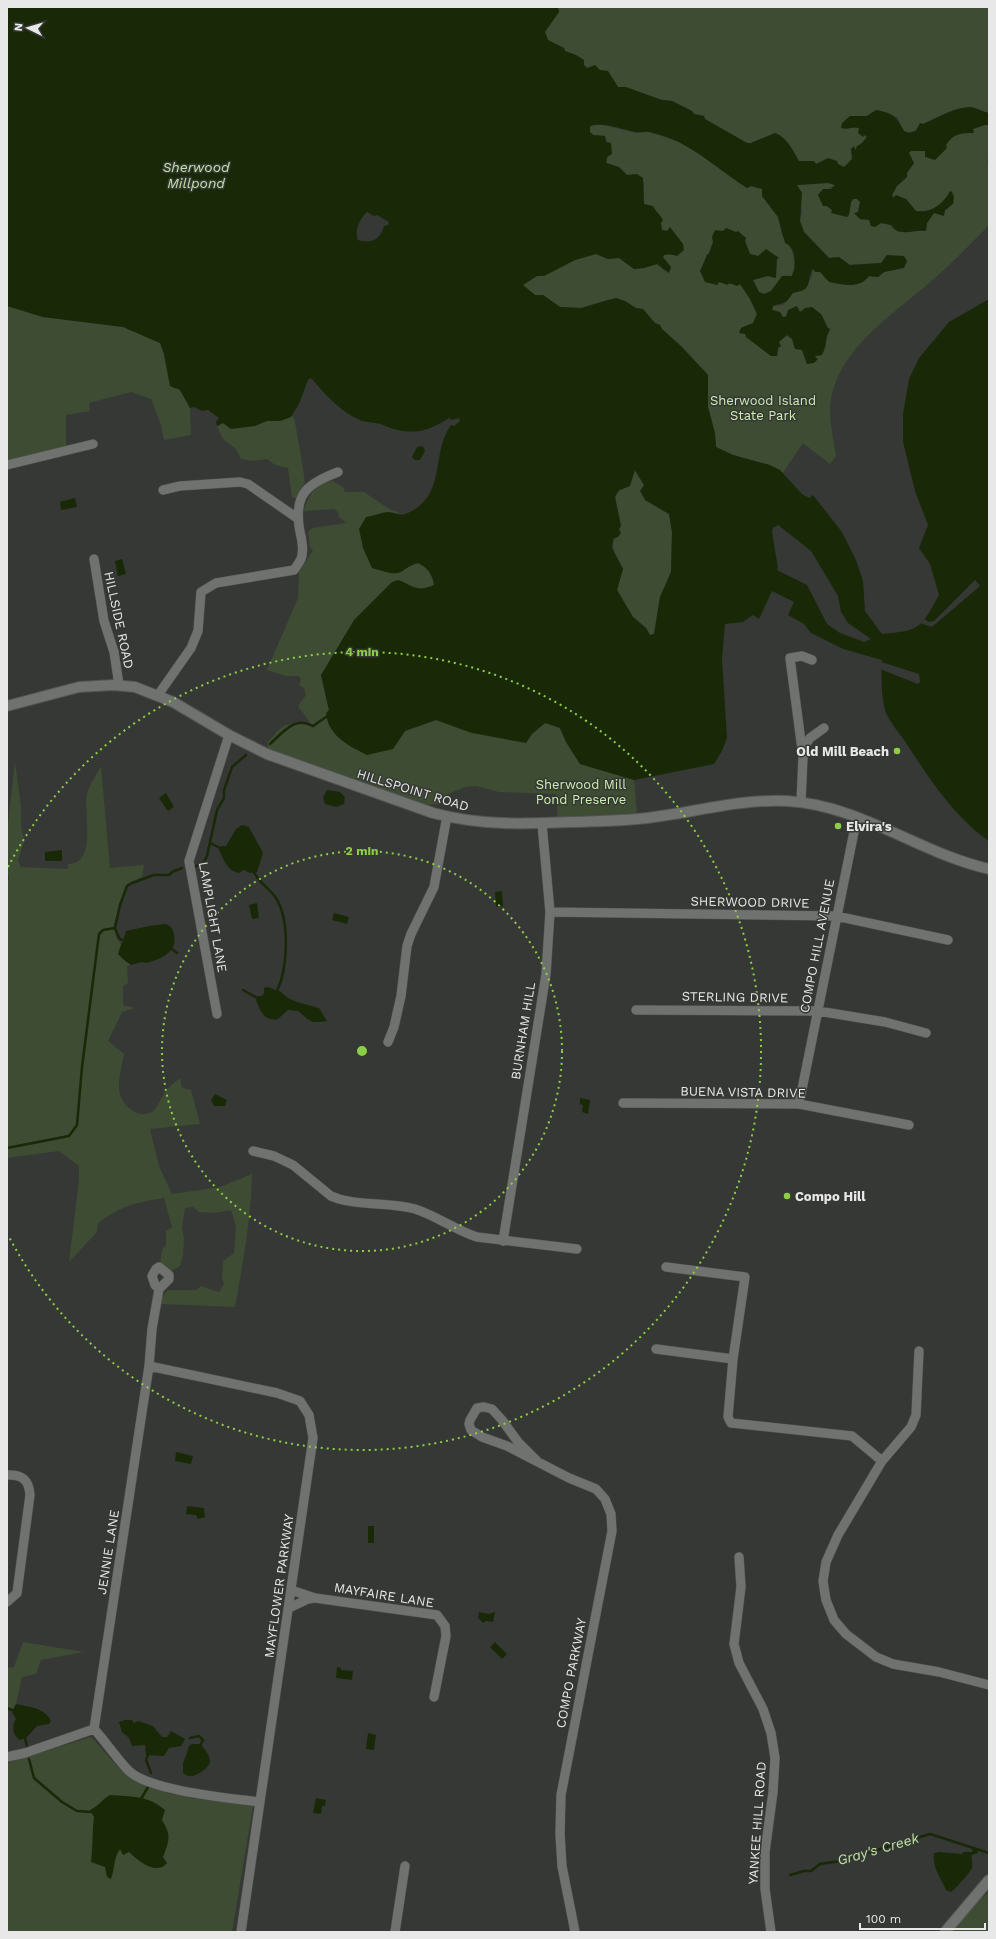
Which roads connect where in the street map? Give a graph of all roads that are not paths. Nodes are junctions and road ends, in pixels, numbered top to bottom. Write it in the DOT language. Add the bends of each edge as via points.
graph roads {
  1 [pos="93,444"];
  2 [pos="7,464"];
  3 [pos="338,472"];
  4 [pos="163,490"];
  5 [pos="297,518"];
  6 [pos="94,560"];
  7 [pos="812,660"];
  8 [pos="118,685"];
  9 [pos="158,695"];
  10 [pos="7,706"];
  11 [pos="824,728"];
  12 [pos="229,735"];
  13 [pos="802,750"];
  14 [pos="801,802"];
  15 [pos="447,816"];
  16 [pos="858,817"];
  17 [pos="542,824"];
  18 [pos="989,869"];
  19 [pos="550,912"];
  20 [pos="836,916"];
  21 [pos="948,940"];
  22 [pos="636,1010"];
  23 [pos="818,1011"];
  24 [pos="217,1014"];
  25 [pos="926,1033"];
  26 [pos="388,1042"];
  27 [pos="623,1103"];
  28 [pos="799,1104"];
  29 [pos="909,1125"];
  30 [pos="253,1151"];
  31 [pos="503,1241"];
  32 [pos="577,1249"];
  33 [pos="666,1267"];
  34 [pos="159,1289"];
  35 [pos="656,1349"];
  36 [pos="919,1351"];
  37 [pos="732,1359"];
  38 [pos="149,1366"];
  39 [pos="537,1461"];
  40 [pos="882,1461"];
  41 [pos="7,1475"];
  42 [pos="739,1557"];
  43 [pos="291,1590"];
  44 [pos="315,1598"];
  45 [pos="7,1602"];
  46 [pos="289,1608"];
  47 [pos="989,1685"];
  48 [pos="434,1697"];
  49 [pos="94,1729"];
  50 [pos="7,1757"];
  51 [pos="260,1802"];
  52 [pos="405,1866"];
  53 [pos="989,1880"];
  54 [pos="241,1932"];
  55 [pos="395,1932"];
  56 [pos="575,1932"];
  57 [pos="771,1932"];
  58 [pos="945,1932"];
  1 -- 2 [label="street"];
  3 -- 5 [label="street" via="308,487 300,500"];
  4 -- 5 [label="street" via="187,485 240,482 253,487"];
  5 -- 9 [label="street" via="302,540 301,558 294,570 216,583 204,589 200,596 198,631 191,648"];
  6 -- 8 [label="street, HILLSIDE ROAD" via="104,621 114,652"];
  7 -- 13 [label="street" via="802,656 790,658"];
  8 -- 9 [label="street, HILLSPOINT ROAD"];
  8 -- 10 [label="street, HILLSPOINT ROAD" via="79,687"];
  9 -- 12 [label="street, HILLSPOINT ROAD"];
  11 -- 13 [label="street" via="810,738"];
  12 -- 15 [label="street, HILLSPOINT ROAD" via="280,759"];
  12 -- 24 [label="street, LAMPLIGHT LANE" via="189,861"];
  13 -- 14 [label="street"];
  14 -- 16 [label="street, HILLSPOINT ROAD"];
  14 -- 17 [label="street, HILLSPOINT ROAD" via="754,802 638,819"];
  15 -- 17 [label="street, HILLSPOINT ROAD" via="493,824"];
  15 -- 26 [label="street" via="434,887 408,946 402,996"];
  16 -- 18 [label="street, HILLSPOINT ROAD"];
  16 -- 20 [label="street, COMPO HILL AVENUE"];
  17 -- 19 [label="street, BURNHAM HILL"];
  19 -- 20 [label="street, SHERWOOD DRIVE"];
  19 -- 31 [label="street, BURNHAM HILL" via="546,974"];
  20 -- 21 [label="street, SHERWOOD DRIVE"];
  20 -- 23 [label="street, COMPO HILL AVENUE"];
  22 -- 23 [label="street, STERLING DRIVE"];
  23 -- 25 [label="street, STERLING DRIVE" via="885,1022"];
  23 -- 28 [label="street, COMPO HILL AVENUE"];
  27 -- 28 [label="street, BUENA VISTA DRIVE"];
  28 -- 29 [label="street, BUENA VISTA DRIVE"];
  30 -- 31 [label="street" via="274,1156 293,1165 338,1199 415,1210 461,1232"];
  31 -- 32 [label="street"];
  33 -- 37 [label="street" via="745,1277"];
  34 -- 38 [label="street, JENNIE LANE"];
  35 -- 37 [label="street"];
  36 -- 40 [label="street" via="916,1415 912,1427"];
  37 -- 40 [label="street" via="728,1417 731,1423 852,1436"];
  38 -- 43 [label="street, MAYFLOWER PARKWAY" via="277,1393 300,1401 309,1415 313,1438"];
  38 -- 49 [label="street, JENNIE LANE"];
  39 -- 39 [label="street, COMPO PARKWAY" via="482,1437 472,1430 469,1424 477,1408 484,1406 492,1410"];
  39 -- 56 [label="street, COMPO PARKWAY" via="596,1489 605,1499 611,1514 612,1531 561,1795 562,1866"];
  40 -- 47 [label="street" via="838,1535 826,1562 823,1581 826,1600 834,1620 876,1656 893,1664 940,1672"];
  41 -- 45 [label="street" via="25,1478 30,1486 30,1495 17,1593"];
  42 -- 57 [label="street, YANKEE HILL ROAD" via="741,1587 734,1644 739,1663 763,1709 775,1758 765,1852 765,1889"];
  43 -- 44 [label="street, MAYFAIRE LANE"];
  43 -- 46 [label="street, MAYFLOWER PARKWAY"];
  44 -- 46 [label="street, MAYFAIRE LANE"];
  44 -- 48 [label="street, MAYFAIRE LANE" via="437,1615 445,1626 446,1636"];
  46 -- 51 [label="street, MAYFLOWER PARKWAY"];
  49 -- 50 [label="street"];
  49 -- 51 [label="street" via="130,1772 153,1783 177,1790"];
  51 -- 54 [label="street, MAYFLOWER PARKWAY"];
  52 -- 55 [label="street"];
  53 -- 58 [label="street"];
}
